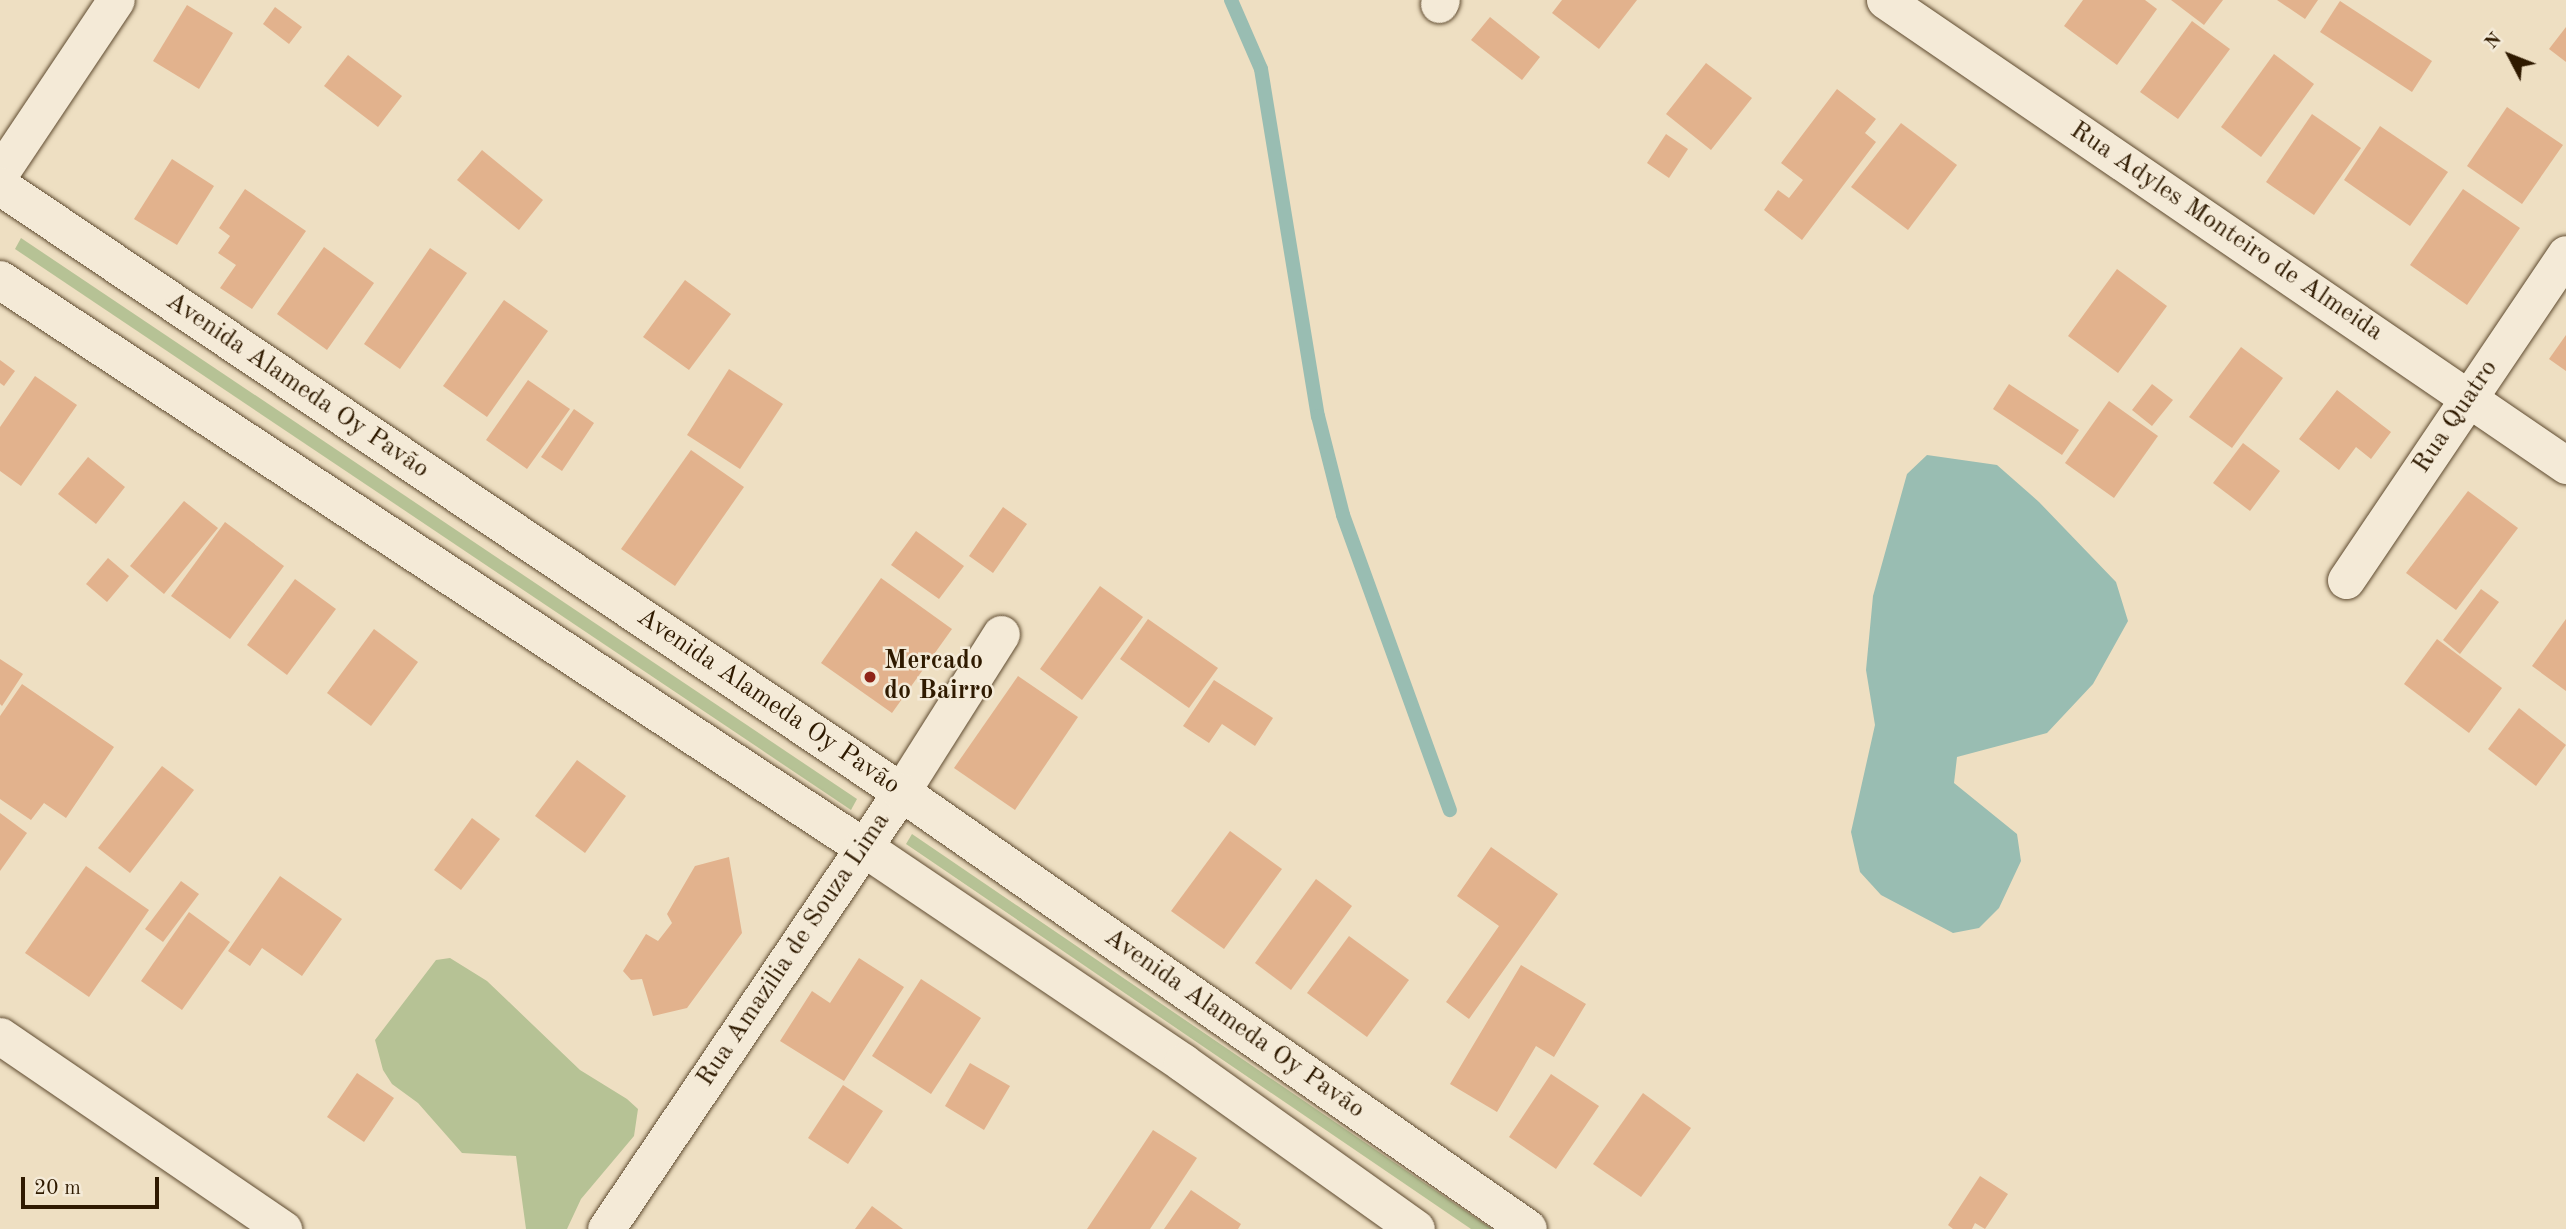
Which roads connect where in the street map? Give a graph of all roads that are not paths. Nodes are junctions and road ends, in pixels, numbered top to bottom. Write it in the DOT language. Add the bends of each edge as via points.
graph roads {
  1 [pos="116,0"];
  2 [pos="1885,0"];
  3 [pos="0,173"];
  4 [pos="0,186"];
  5 [pos="2566,254"];
  6 [pos="0,280"];
  7 [pos="2469,398"];
  8 [pos="2566,465"];
  9 [pos="2346,580"];
  10 [pos="1001,634"];
  11 [pos="901,792"];
  12 [pos="863,847"];
  13 [pos="0,1036"];
  14 [pos="283,1229"];
  15 [pos="606,1229"];
  16 [pos="1416,1229"];
  17 [pos="1528,1229"];
  1 -- 3 [label="street"];
  2 -- 7 [label="street, Rua Adyles Monteiro de Almeida"];
  4 -- 11 [label="street, Avenida Alameda Oy Pavão"];
  5 -- 7 [label="street, Rua Quatro"];
  6 -- 12 [label="street"];
  7 -- 8 [label="street, Rua Adyles Monteiro de Almeida"];
  7 -- 9 [label="street, Rua Quatro"];
  10 -- 11 [label="street, Rua Amazilia de Souza Lima"];
  11 -- 12 [label="street, Rua Amazilia de Souza Lima"];
  11 -- 17 [label="street, Avenida Alameda Oy Pavão"];
  12 -- 15 [label="street, Rua Amazilia de Souza Lima"];
  12 -- 16 [label="street" via="1183,1063"];
  13 -- 14 [label="street"];
}
